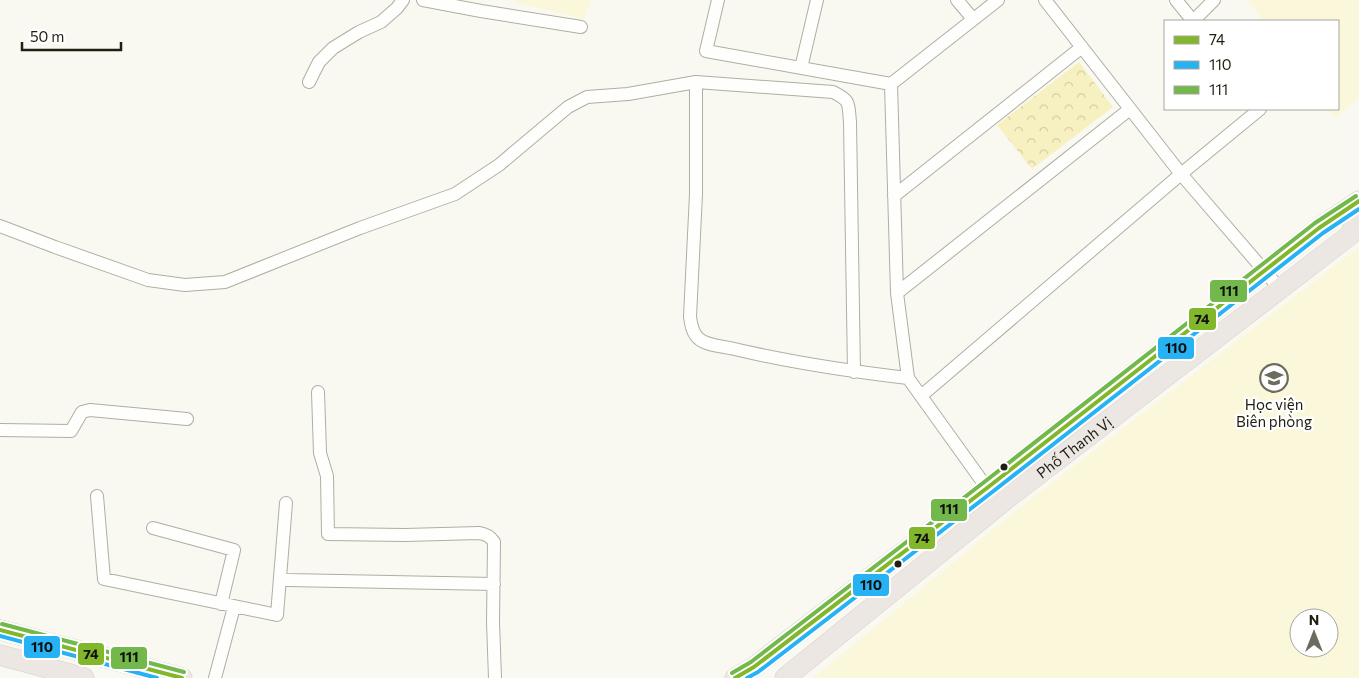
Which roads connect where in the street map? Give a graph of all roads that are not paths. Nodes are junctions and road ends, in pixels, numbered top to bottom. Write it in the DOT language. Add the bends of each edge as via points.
graph roads {
  1 [pos="402,0"];
  2 [pos="423,0"];
  3 [pos="718,0"];
  4 [pos="818,0"];
  5 [pos="957,0"];
  6 [pos="998,0"];
  7 [pos="1045,0"];
  8 [pos="1176,0"];
  9 [pos="1214,0"];
  10 [pos="482,5"];
  11 [pos="973,19"];
  12 [pos="1192,20"];
  13 [pos="1194,20"];
  14 [pos="581,27"];
  15 [pos="1082,47"];
  16 [pos="801,68"];
  17 [pos="309,82"];
  18 [pos="696,82"];
  19 [pos="890,84"];
  20 [pos="1130,109"];
  21 [pos="1258,110"];
  22 [pos="1181,174"];
  23 [pos="894,196"];
  24 [pos="1359,201"];
  25 [pos="1359,215"];
  26 [pos="0,226"];
  27 [pos="1264,271"];
  28 [pos="1280,289"];
  29 [pos="896,293"];
  30 [pos="854,372"];
  31 [pos="908,378"];
  32 [pos="318,392"];
  33 [pos="921,396"];
  34 [pos="187,419"];
  35 [pos="0,430"];
  36 [pos="987,488"];
  37 [pos="97,496"];
  38 [pos="1005,500"];
  39 [pos="286,503"];
  40 [pos="154,528"];
  41 [pos="287,580"];
  42 [pos="494,584"];
  43 [pos="227,605"];
  44 [pos="0,630"];
  45 [pos="0,655"];
  46 [pos="84,678"];
  47 [pos="182,678"];
  48 [pos="216,678"];
  49 [pos="495,678"];
  50 [pos="735,678"];
  51 [pos="785,678"];
  1 -- 17 [label="street" via="381,22 333,48 319,62"];
  2 -- 10 [label="street"];
  3 -- 16 [label="street" via="706,51"];
  4 -- 16 [label="street"];
  5 -- 11 [label="street"];
  6 -- 11 [label="street"];
  7 -- 15 [label="street"];
  8 -- 12 [label="street"];
  9 -- 13 [label="street"];
  10 -- 14 [label="street"];
  11 -- 19 [label="street"];
  15 -- 20 [label="street"];
  15 -- 23 [label="street"];
  16 -- 19 [label="street"];
  18 -- 26 [label="street" via="587,98 568,107 500,165 455,194 225,282 185,285 148,280"];
  18 -- 30 [label="street" via="692,329 698,338 710,344"];
  18 -- 30 [label="street" via="832,92 845,98 850,122"];
  19 -- 23 [label="street"];
  20 -- 22 [label="street"];
  20 -- 29 [label="street"];
  21 -- 22 [label="street"];
  22 -- 27 [label="street"];
  22 -- 33 [label="street"];
  23 -- 29 [label="street"];
  24 -- 27 [label="main road, Phố Thanh Vị"];
  25 -- 28 [label="main road, Phố Thanh Vị" via="1350,234"];
  27 -- 28 [label="street"];
  27 -- 36 [label="main road, Phố Thanh Vị"];
  28 -- 38 [label="main road, Phố Thanh Vị"];
  29 -- 31 [label="street"];
  30 -- 31 [label="street"];
  31 -- 33 [label="street"];
  32 -- 42 [label="street" via="320,453 327,476 328,534 487,535 494,542"];
  33 -- 36 [label="street"];
  34 -- 35 [label="street" via="90,410 82,412 71,431"];
  36 -- 38 [label="main road"];
  36 -- 50 [label="main road, Phố Thanh Vị" via="754,667"];
  37 -- 43 [label="street" via="104,578"];
  38 -- 51 [label="main road, Phố Thanh Vị"];
  39 -- 43 [label="street" via="276,615"];
  40 -- 43 [label="street" via="234,550"];
  41 -- 42 [label="street"];
  42 -- 49 [label="street"];
  43 -- 48 [label="street"];
  44 -- 47 [label="main road"];
  45 -- 46 [label="main road"];
}
